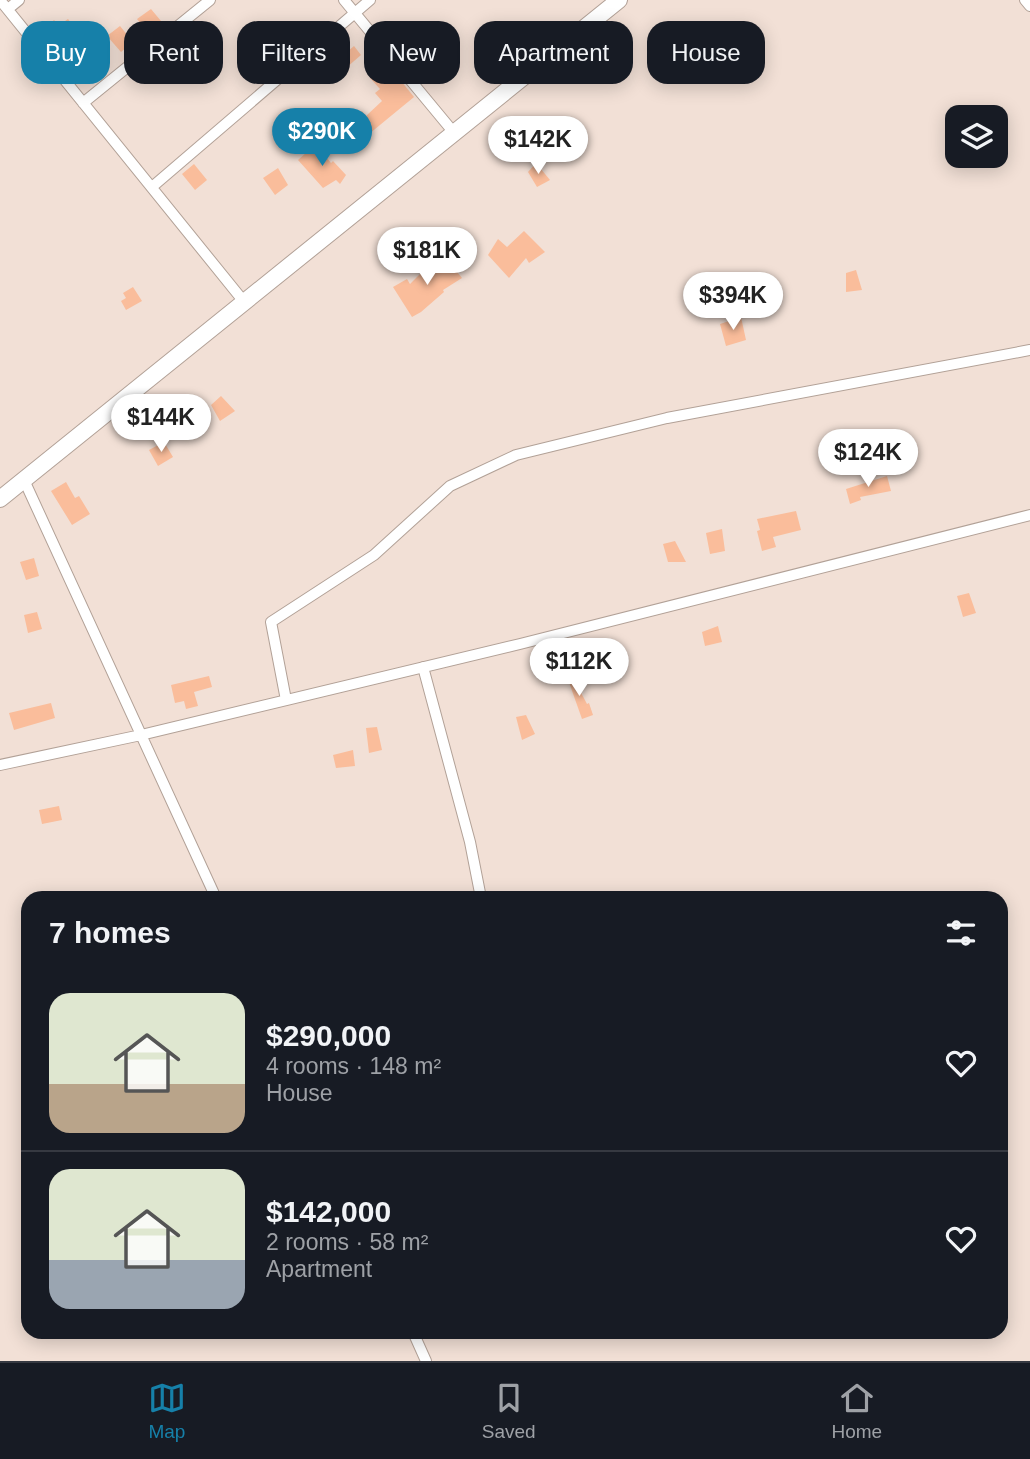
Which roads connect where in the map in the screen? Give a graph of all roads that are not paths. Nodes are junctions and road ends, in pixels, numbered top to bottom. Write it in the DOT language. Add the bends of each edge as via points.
graph roads {
  1 [pos="19,0"];
  2 [pos="210,0"];
  3 [pos="344,0"];
  4 [pos="370,0"];
  5 [pos="619,0"];
  6 [pos="1025,0"];
  7 [pos="4,5"];
  8 [pos="1030,6"];
  9 [pos="355,13"];
  10 [pos="83,103"];
  11 [pos="455,134"];
  12 [pos="152,187"];
  13 [pos="245,303"];
  14 [pos="1030,350"];
  15 [pos="24,480"];
  16 [pos="0,499"];
  17 [pos="1030,515"];
  18 [pos="423,667"];
  19 [pos="286,700"];
  20 [pos="141,735"];
  21 [pos="0,765"];
  22 [pos="213,891"];
  23 [pos="480,891"];
  24 [pos="416,1339"];
  25 [pos="426,1361"];
  1 -- 7 [label="street"];
  2 -- 10 [label="street"];
  3 -- 9 [label="street"];
  4 -- 9 [label="street"];
  5 -- 11 [label="main road"];
  6 -- 8 [label="street"];
  7 -- 10 [label="street"];
  9 -- 11 [label="street"];
  9 -- 12 [label="street"];
  10 -- 12 [label="street"];
  11 -- 13 [label="main road"];
  12 -- 13 [label="street"];
  13 -- 15 [label="main road"];
  14 -- 19 [label="street" via="667,418 516,455 450,486 374,555 271,622"];
  15 -- 16 [label="main road"];
  15 -- 20 [label="street"];
  17 -- 18 [label="street"];
  18 -- 19 [label="street"];
  18 -- 23 [label="street"];
  19 -- 20 [label="street"];
  20 -- 21 [label="street"];
  20 -- 22 [label="street"];
  24 -- 25 [label="street"];
}
